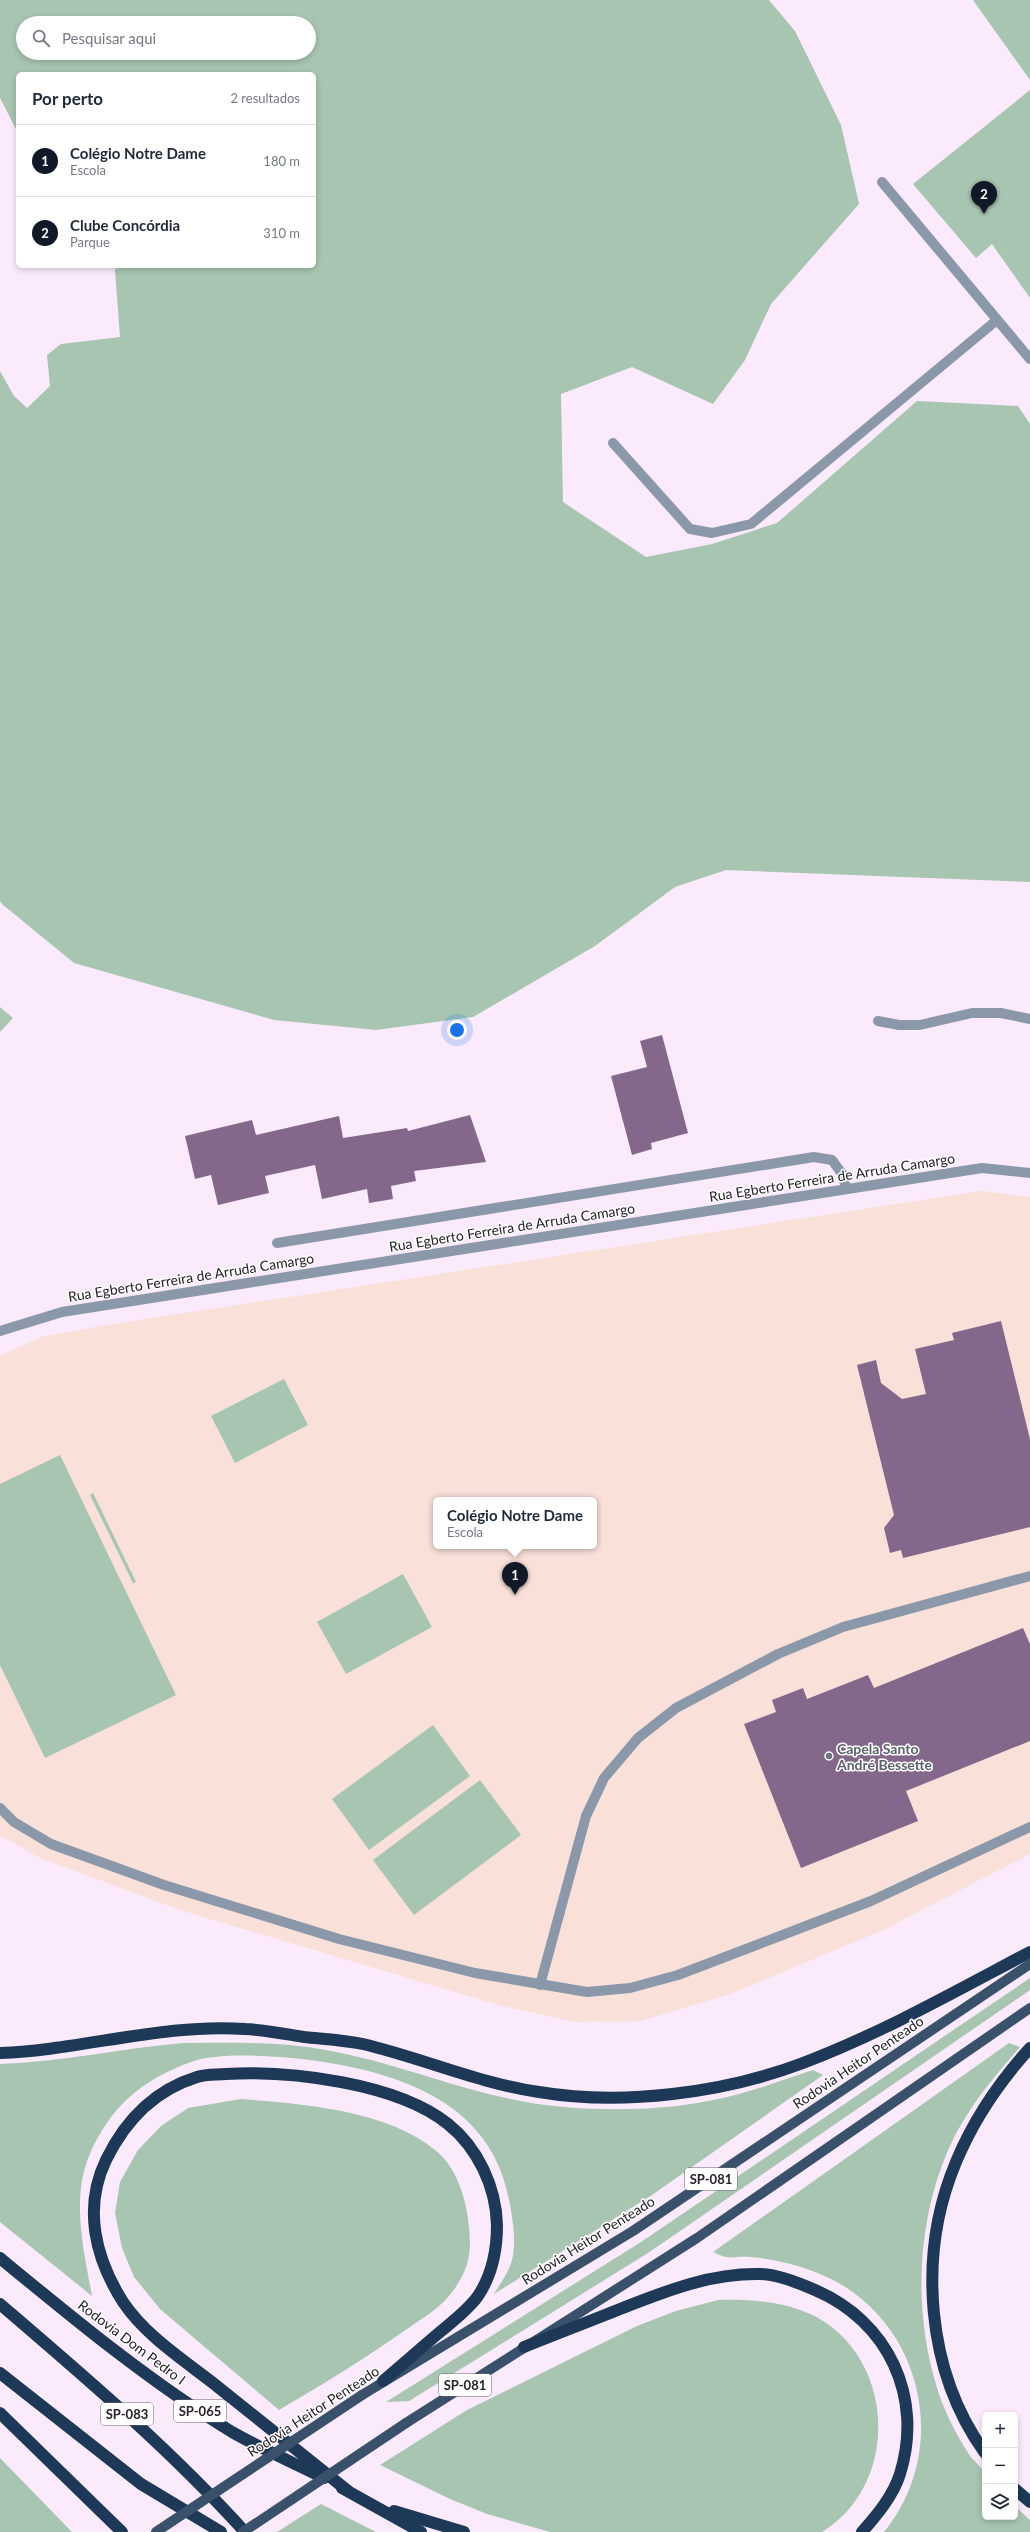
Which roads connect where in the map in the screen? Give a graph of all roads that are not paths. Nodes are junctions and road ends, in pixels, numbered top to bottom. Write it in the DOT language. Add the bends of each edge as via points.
graph roads {
  1 [pos="882,182"];
  2 [pos="997,320"];
  3 [pos="1030,359"];
  4 [pos="613,443"];
  5 [pos="1030,1019"];
  6 [pos="878,1021"];
  7 [pos="1030,1173"];
  8 [pos="846,1189"];
  9 [pos="277,1243"];
  10 [pos="0,1331"];
  11 [pos="1030,1576"];
  12 [pos="0,1808"];
  13 [pos="1030,1827"];
  14 [pos="1030,1952"];
  15 [pos="1030,1964"];
  16 [pos="540,1985"];
  17 [pos="1030,2008"];
  18 [pos="1030,2048"];
  19 [pos="0,2053"];
  20 [pos="0,2258"];
  21 [pos="0,2304"];
  22 [pos="524,2347"];
  23 [pos="0,2373"];
  24 [pos="383,2381"];
  25 [pos="0,2413"];
  26 [pos="982,2449"];
  27 [pos="348,2491"];
  28 [pos="1018,2492"];
  29 [pos="1030,2502"];
  30 [pos="374,2504"];
  31 [pos="122,2532"];
  32 [pos="156,2532"];
  33 [pos="222,2532"];
  34 [pos="244,2532"];
  35 [pos="421,2532"];
  36 [pos="464,2532"];
  37 [pos="862,2532"];
  1 -- 2 [label="street"];
  2 -- 3 [label="street"];
  2 -- 4 [label="street" via="751,524 712,533 690,529"];
  5 -- 6 [label="street" via="1001,1013 972,1013 920,1026"];
  7 -- 8 [label="street, Rua Egberto Ferreira de Arruda Camargo" via="982,1168"];
  8 -- 9 [label="street" via="843,1175 832,1160 814,1156"];
  8 -- 10 [label="street, Rua Egberto Ferreira de Arruda Camargo" via="70,1310"];
  11 -- 16 [label="street" via="843,1627 778,1654 676,1708 638,1738 604,1778 586,1816"];
  12 -- 16 [label="street" via="14,1822 51,1844 164,1884 339,1939 475,1973"];
  13 -- 16 [label="street" via="871,1901 678,1974 630,1988 587,1992"];
  14 -- 19 [label="highway" via="892,2024 802,2063 724,2084 670,2093 584,2097 539,2093 496,2084 362,2044 245,2029 192,2029"];
  15 -- 24 [label="main road, Rodovia Heitor Penteado / SP-081" via="633,2231"];
  17 -- 22 [label="main road, SP-081" via="697,2238"];
  18 -- 26 [label="highway" via="1000,2084 956,2161 944,2198 936,2238 932,2278 935,2321 943,2364 955,2401 971,2434"];
  20 -- 27 [label="highway, Rodovia Dom Pedro I / SP-065" via="181,2398 233,2432"];
  21 -- 34 [label="highway, SP-083, bridge" via="152,2436 203,2485"];
  22 -- 34 [label="main road, SP-081, bridge"];
  22 -- 37 [label="highway" via="684,2284 718,2276 761,2274 801,2284 833,2298 867,2324 886,2348 898,2374 904,2401 906,2436 900,2475 881,2511"];
  23 -- 33 [label="highway" via="141,2484"];
  24 -- 27 [label="highway" via="468,2307 477,2297 490,2273 497,2245 496,2212 490,2183 471,2148 448,2124 416,2106 381,2092 305,2076 249,2073 199,2076 164,2092 137,2113 114,2144 98,2178 93,2209 96,2242 108,2273 124,2303 155,2338"];
  24 -- 32 [label="main road, Rodovia Heitor Penteado / SP-081, bridge"];
  25 -- 31 [label="highway"];
  27 -- 30 [label="highway, Rodovia Dom Pedro I / SP-065"];
  28 -- 29 [label="highway"];
  30 -- 35 [label="highway, Rodovia Dom Pedro I / SP-065"];
  30 -- 36 [label="highway"];
}
